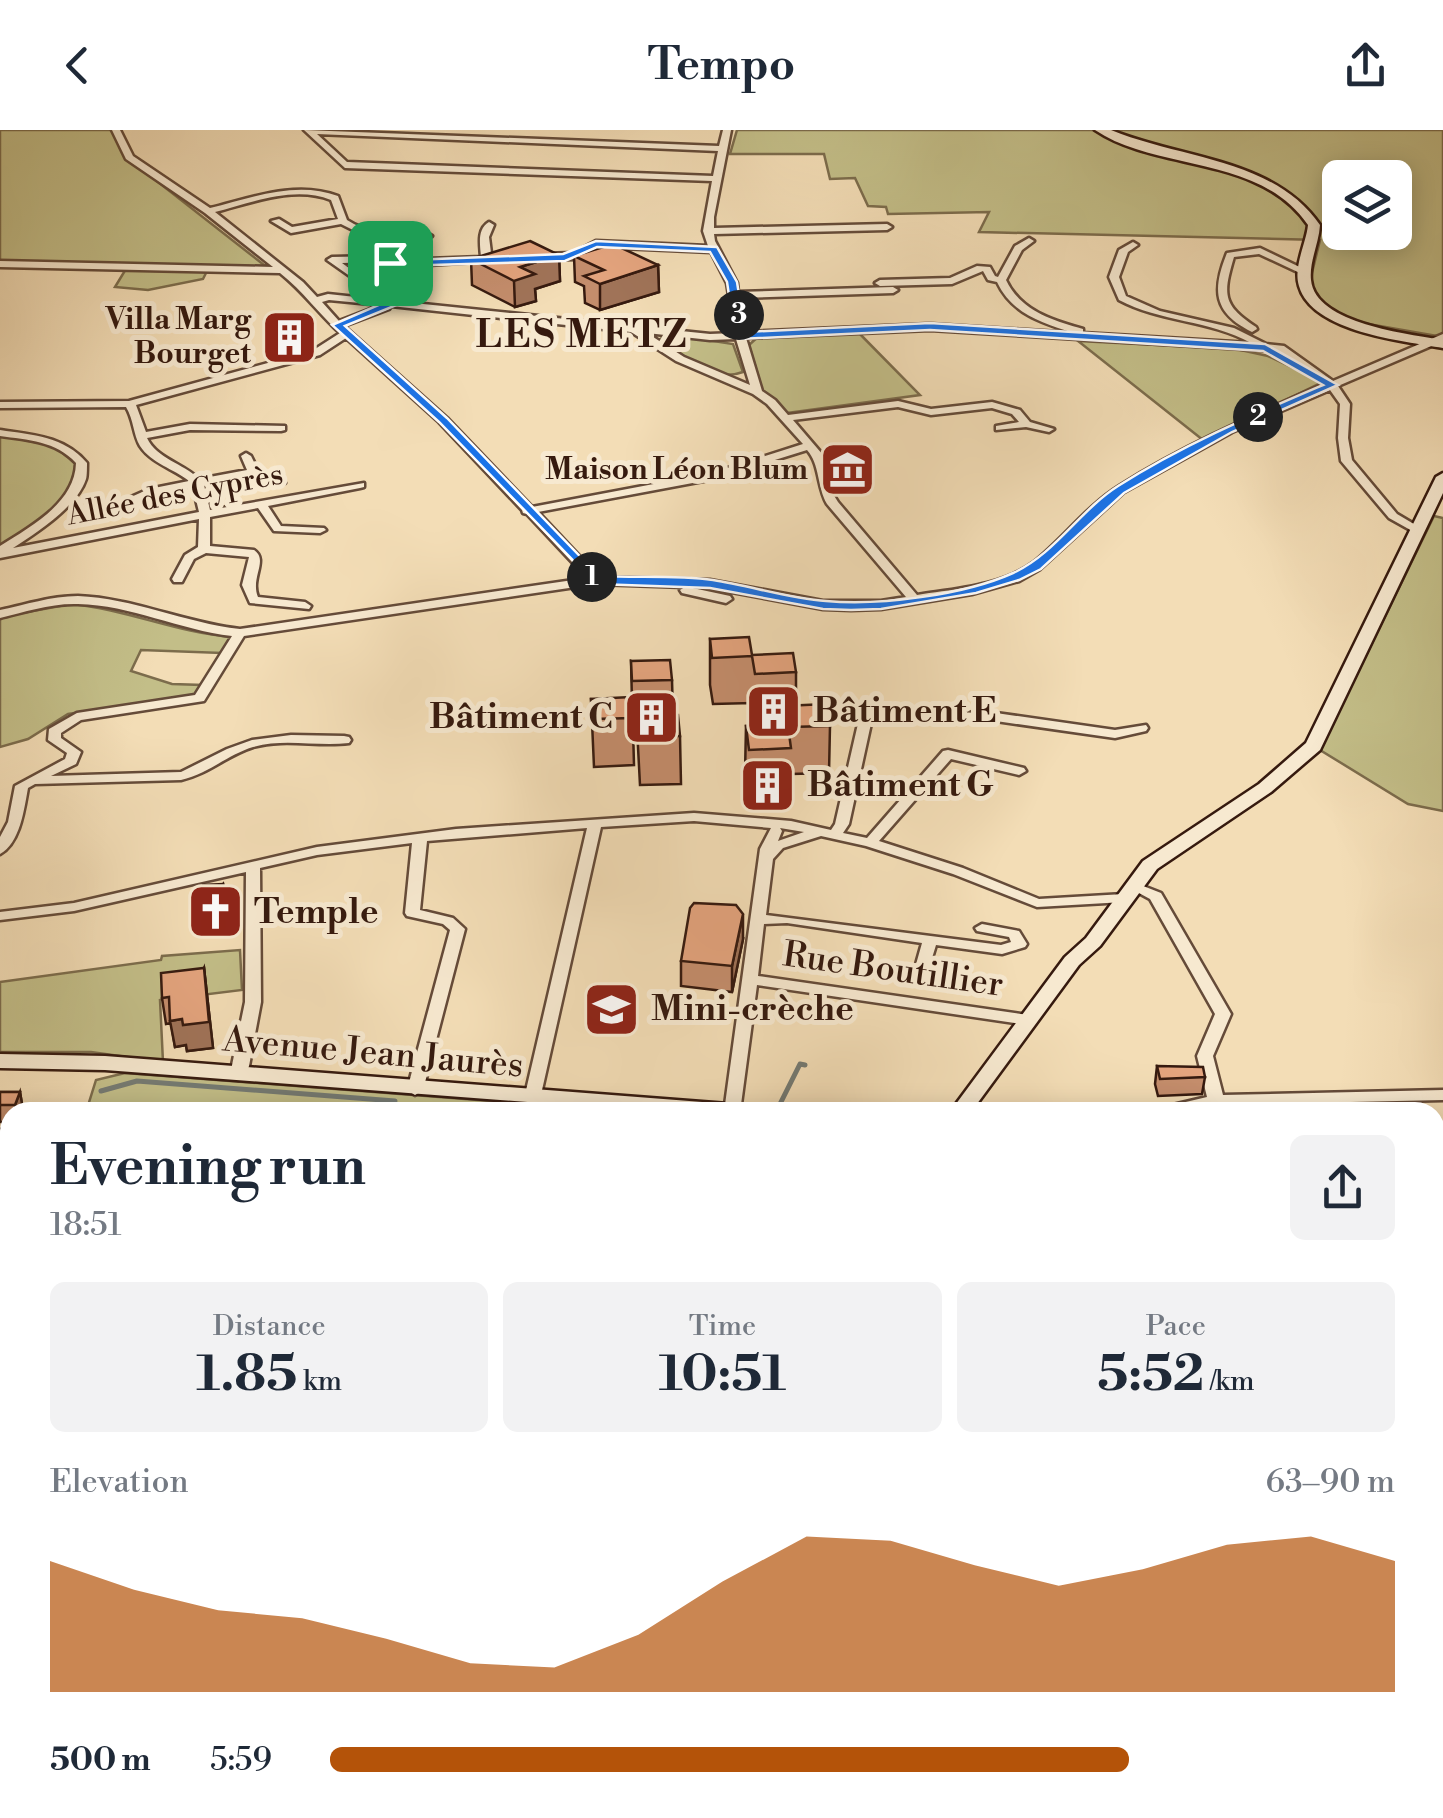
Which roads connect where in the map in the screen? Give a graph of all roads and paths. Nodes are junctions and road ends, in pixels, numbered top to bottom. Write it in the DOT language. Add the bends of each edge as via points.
graph roads {
  1 [pos="116,130"];
  2 [pos="308,130"];
  3 [pos="727,130"];
  4 [pos="1100,130"];
  5 [pos="724,149"];
  6 [pos="717,179"];
  7 [pos="208,211"];
  8 [pos="276,221"];
  9 [pos="343,221"];
  10 [pos="488,225"];
  11 [pos="886,227"];
  12 [pos="708,231"];
  13 [pos="427,236"];
  14 [pos="1030,242"];
  15 [pos="1133,245"];
  16 [pos="714,249"];
  17 [pos="506,258"];
  18 [pos="526,258"];
  19 [pos="486,260"];
  20 [pos="390,263"];
  21 [pos="0,264"];
  22 [pos="413,264"];
  23 [pos="283,270"];
  24 [pos="399,272"];
  25 [pos="1305,272"];
  26 [pos="354,276"];
  27 [pos="1001,280"];
  28 [pos="865,283"];
  29 [pos="305,288"];
  30 [pos="892,290"];
  31 [pos="736,295"];
  32 [pos="328,296"];
  33 [pos="314,302"];
  34 [pos="395,304"];
  35 [pos="631,328"];
  36 [pos="342,329"];
  37 [pos="665,332"];
  38 [pos="740,336"];
  39 [pos="1096,339"];
  40 [pos="652,340"];
  41 [pos="1439,341"];
  42 [pos="1265,348"];
  43 [pos="1280,348"];
  44 [pos="750,376"];
  45 [pos="1320,377"];
  46 [pos="724,380"];
  47 [pos="1332,385"];
  48 [pos="757,392"];
  49 [pos="130,404"];
  50 [pos="0,405"];
  51 [pos="786,418"];
  52 [pos="1026,424"];
  53 [pos="281,428"];
  54 [pos="1000,428"];
  55 [pos="1049,429"];
  56 [pos="0,433"];
  57 [pos="140,436"];
  58 [pos="808,446"];
  59 [pos="246,456"];
  60 [pos="253,472"];
  61 [pos="1443,478"];
  62 [pos="197,482"];
  63 [pos="279,484"];
  64 [pos="360,485"];
  65 [pos="126,503"];
  66 [pos="261,504"];
  67 [pos="527,511"];
  68 [pos="207,514"];
  69 [pos="320,530"];
  70 [pos="1418,530"];
  71 [pos="204,549"];
  72 [pos="0,552"];
  73 [pos="178,578"];
  74 [pos="596,580"];
  75 [pos="669,584"];
  76 [pos="913,598"];
  77 [pos="726,599"];
  78 [pos="305,606"];
  79 [pos="0,614"];
  80 [pos="240,633"];
  81 [pos="1141,728"];
  82 [pos="344,740"];
  83 [pos="1019,772"];
  84 [pos="34,780"];
  85 [pos="596,823"];
  86 [pos="790,831"];
  87 [pos="829,832"];
  88 [pos="420,837"];
  89 [pos="870,843"];
  90 [pos="0,850"];
  91 [pos="768,860"];
  92 [pos="253,866"];
  93 [pos="1128,892"];
  94 [pos="0,916"];
  95 [pos="759,920"];
  96 [pos="982,928"];
  97 [pos="930,942"];
  98 [pos="922,968"];
  99 [pos="750,979"];
  100 [pos="1028,1020"];
  101 [pos="0,1061"];
  102 [pos="238,1074"];
  103 [pos="415,1090"];
  104 [pos="1443,1094"];
  105 [pos="532,1099"];
  106 [pos="1216,1100"];
  107 [pos="578,1102"];
  108 [pos="733,1102"];
  109 [pos="967,1102"];
  110 [pos="1208,1102"];
  111 [pos="1278,1102"];
  112 [pos="1390,1102"];
  1 -- 7 [label="street" via="129,156"];
  2 -- 5 [label="street"];
  2 -- 6 [label="street" via="346,165"];
  3 -- 5 [label="street"];
  4 -- 25 [label="main road" via="1243,173 1294,200 1314,225"];
  5 -- 6 [label="street"];
  6 -- 12 [label="street"];
  7 -- 9 [label="street" via="318,192 335,198"];
  7 -- 23 [label="street"];
  8 -- 9 [label="street" via="290,230"];
  9 -- 13 [label="street" via="369,234"];
  10 -- 19 [label="street"];
  11 -- 12 [label="street"];
  12 -- 16 [label="street"];
  14 -- 27 [label="street" via="1018,248"];
  15 -- 42 [label="street" via="1124,250 1114,276 1122,298 1149,312 1231,328"];
  16 -- 18 [label="street" via="596,244 575,256"];
  16 -- 31 [label="street"];
  17 -- 19 [label="street"];
  19 -- 22 [label="street"];
  20 -- 22 [label="street"];
  20 -- 24 [label="street"];
  20 -- 26 [label="street" via="327,256"];
  21 -- 23 [label="street"];
  22 -- 24 [label="street"];
  23 -- 29 [label="street"];
  24 -- 34 [label="street"];
  25 -- 41 [label="main road" via="1309,298 1331,315"];
  25 -- 43 [label="street" via="1260,251 1230,255 1220,287 1224,308"];
  27 -- 28 [label="street" via="980,268 952,281"];
  27 -- 39 [label="street" via="1012,301 1033,315"];
  29 -- 32 [label="street"];
  29 -- 33 [label="street"];
  30 -- 31 [label="street"];
  31 -- 38 [label="street"];
  32 -- 33 [label="street"];
  32 -- 34 [label="street"];
  33 -- 36 [label="street"];
  34 -- 35 [label="street"];
  34 -- 36 [label="street"];
  35 -- 37 [label="street"];
  35 -- 40 [label="street"];
  36 -- 49 [label="street" via="316,353"];
  36 -- 67 [label="street" via="443,420"];
  37 -- 38 [label="street"];
  37 -- 40 [label="street"];
  38 -- 39 [label="street" via="915,326"];
  38 -- 44 [label="street"];
  39 -- 42 [label="street"];
  40 -- 46 [label="street"];
  41 -- 47 [label="street"];
  42 -- 43 [label="street"];
  42 -- 45 [label="street"];
  43 -- 45 [label="street"];
  44 -- 46 [label="street"];
  44 -- 48 [label="street"];
  45 -- 47 [label="street"];
  46 -- 48 [label="street"];
  47 -- 70 [label="street" via="1345,404 1347,462 1393,516"];
  47 -- 76 [label="street" via="1228,430 1120,490 1060,548 1014,578"];
  48 -- 51 [label="street"];
  49 -- 50 [label="street"];
  49 -- 57 [label="street"];
  51 -- 52 [label="street" via="898,404 931,412 992,404 1016,412"];
  51 -- 58 [label="street"];
  52 -- 54 [label="street"];
  52 -- 55 [label="street"];
  53 -- 57 [label="street" via="226,423"];
  56 -- 72 [label="street" via="57,444 82,465 81,481 64,508"];
  57 -- 62 [label="street" via="149,451"];
  58 -- 67 [label="street" via="714,476"];
  58 -- 76 [label="street" via="823,464 833,504"];
  59 -- 60 [label="street"];
  60 -- 62 [label="street"];
  60 -- 63 [label="street"];
  61 -- 70 [label="main road"];
  62 -- 65 [label="street"];
  62 -- 68 [label="street"];
  64 -- 66 [label="street, Allée des Cyprès"];
  66 -- 68 [label="street, Allée des Cyprès"];
  66 -- 69 [label="street" via="278,529"];
  67 -- 74 [label="street"];
  68 -- 71 [label="street"];
  68 -- 72 [label="street, Allée des Cyprès"];
  70 -- 93 [label="main road" via="1314,746 1265,788 1150,865"];
  71 -- 73 [label="street" via="189,557"];
  71 -- 78 [label="street" via="254,554 248,593 254,600"];
  74 -- 75 [label="street"];
  74 -- 80 [label="street"];
  75 -- 76 [label="street" via="744,588 823,605 881,606"];
  75 -- 77 [label="street"];
  79 -- 80 [label="street" via="80,600 204,631"];
  80 -- 84 [label="street" via="199,698 77,717 54,732 74,752 71,761"];
  81 -- 87 [label="street" via="1115,734 996,717 866,715 842,824"];
  82 -- 84 [label="street" via="274,738 181,776"];
  83 -- 89 [label="street" via="948,754"];
  84 -- 90 [label="street" via="18,792 15,822"];
  85 -- 86 [label="street" via="704,816"];
  85 -- 88 [label="street"];
  85 -- 105 [label="street"];
  86 -- 87 [label="street"];
  86 -- 91 [label="street"];
  86 -- 91 [label="street" via="767,849"];
  87 -- 89 [label="street"];
  88 -- 92 [label="street"];
  88 -- 103 [label="street" via="412,913 458,929"];
  89 -- 93 [label="street" via="1037,903"];
  91 -- 95 [label="street"];
  92 -- 94 [label="street" via="74,907"];
  92 -- 102 [label="street" via="254,1002"];
  93 -- 100 [label="main road"];
  93 -- 106 [label="street" via="1156,896 1223,1014 1206,1056"];
  95 -- 97 [label="street"];
  95 -- 99 [label="street"];
  96 -- 97 [label="street" via="1014,934 1020,944 1002,950"];
  97 -- 98 [label="street"];
  99 -- 100 [label="street, Rue Boutillier"];
  99 -- 108 [label="street"];
  100 -- 109 [label="main road"];
  101 -- 102 [label="main road, Avenue Jean Jaurès"];
  102 -- 103 [label="main road, Avenue Jean Jaurès"];
  103 -- 105 [label="main road, Avenue Jean Jaurès"];
  104 -- 112 [label="street"];
  105 -- 107 [label="main road, Avenue Jean Jaurès"];
  106 -- 110 [label="street"];
  106 -- 111 [label="street"];
}
